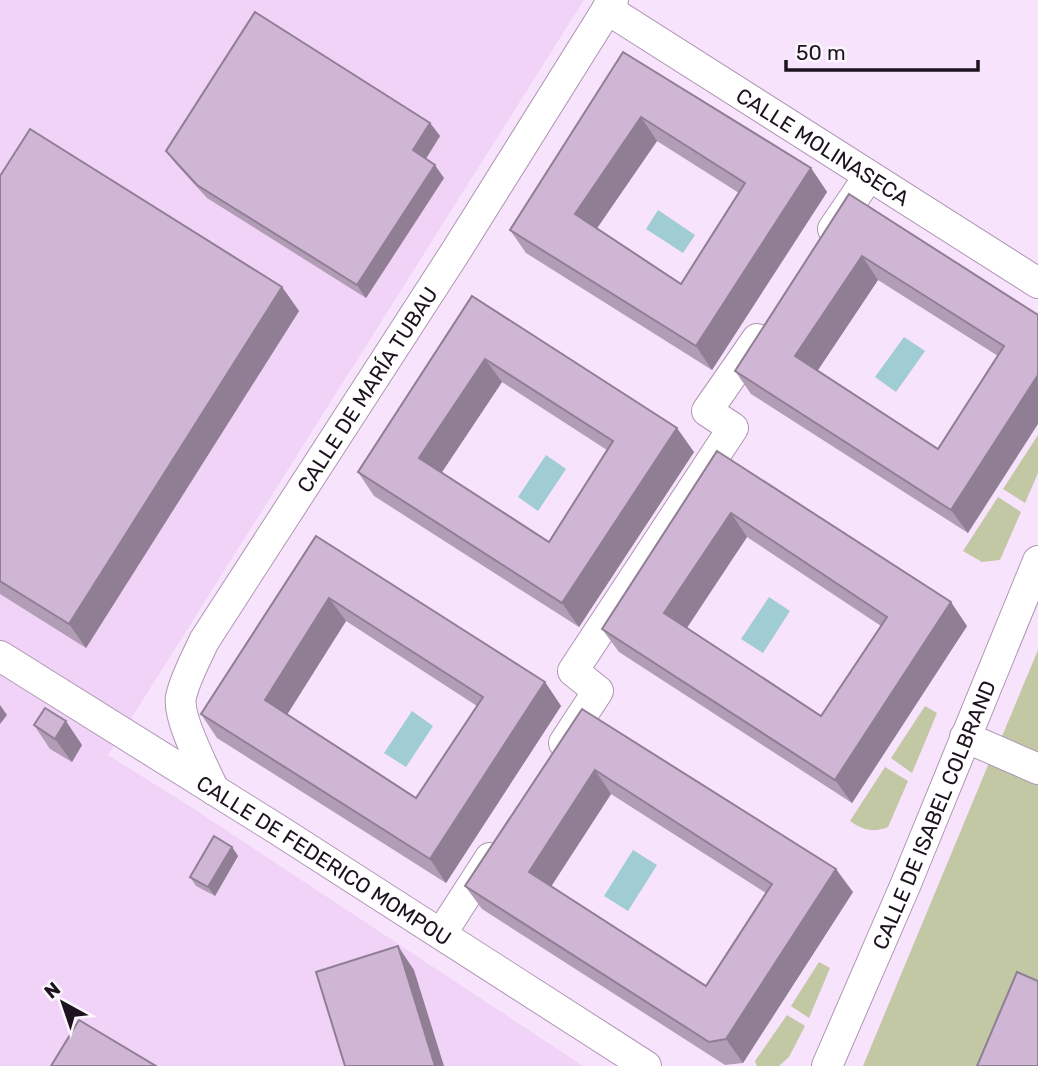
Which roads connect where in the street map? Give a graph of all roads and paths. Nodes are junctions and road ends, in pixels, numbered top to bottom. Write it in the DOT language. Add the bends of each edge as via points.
graph roads {
  1 [pos="610,4"];
  2 [pos="869,176"];
  3 [pos="815,254"];
  4 [pos="1038,283"];
  5 [pos="769,321"];
  6 [pos="1038,561"];
  7 [pos="0,656"];
  8 [pos="965,737"];
  9 [pos="552,761"];
  10 [pos="1038,769"];
  11 [pos="215,790"];
  12 [pos="507,831"];
  13 [pos="441,934"];
  14 [pos="646,1066"];
  15 [pos="827,1066"];
  1 -- 2 [label="street, CALLE MOLINASECA"];
  1 -- 11 [label="street, CALLE DE MARÍA TUBAU" via="204,641 180,700"];
  2 -- 3 [label="street"];
  2 -- 4 [label="street, CALLE MOLINASECA"];
  5 -- 9 [label="street" via="707,411 733,428 573,671 598,691"];
  6 -- 8 [label="street, CALLE DE ISABEL COLBRAND"];
  7 -- 11 [label="street, CALLE DE FEDERICO MOMPOU"];
  8 -- 10 [label="street"];
  8 -- 15 [label="street, CALLE DE ISABEL COLBRAND"];
  11 -- 13 [label="street, CALLE DE FEDERICO MOMPOU"];
  12 -- 13 [label="street"];
  13 -- 14 [label="street, CALLE DE FEDERICO MOMPOU"];
}
